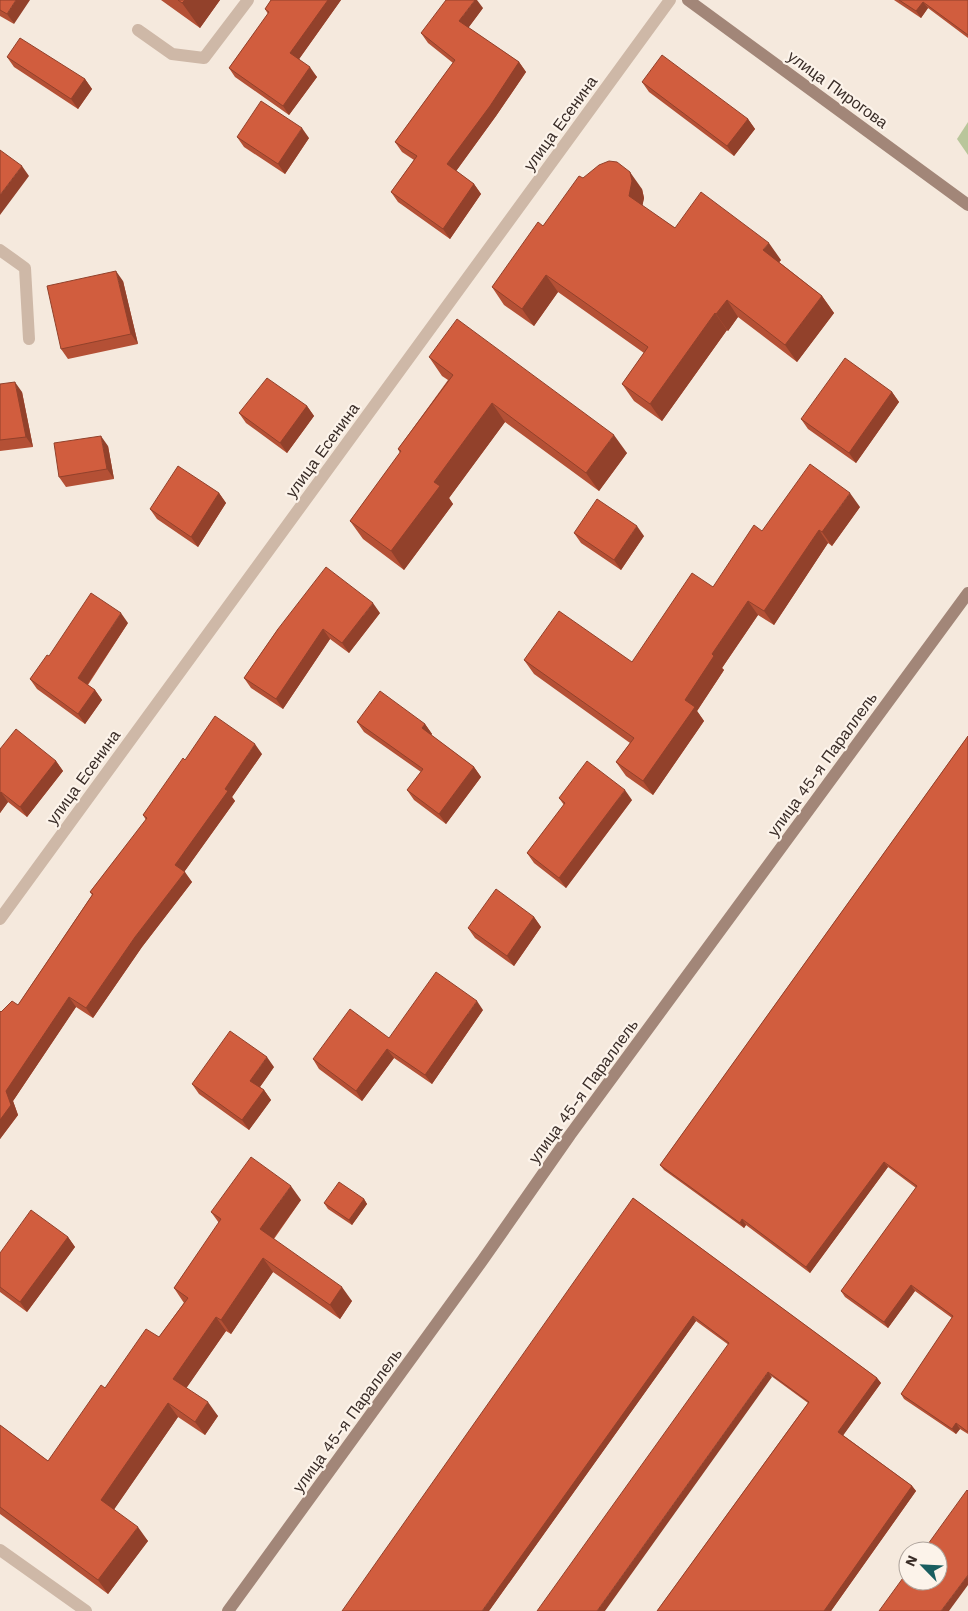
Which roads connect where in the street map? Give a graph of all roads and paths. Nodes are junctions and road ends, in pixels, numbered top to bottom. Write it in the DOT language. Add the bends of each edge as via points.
graph roads {
  1 [pos="248,0"];
  2 [pos="670,0"];
  3 [pos="688,0"];
  4 [pos="138,30"];
  5 [pos="968,205"];
  6 [pos="0,250"];
  7 [pos="29,338"];
  8 [pos="968,593"];
  9 [pos="0,919"];
  10 [pos="0,1550"];
  11 [pos="86,1611"];
  12 [pos="228,1611"];
  1 -- 4 [label="street" via="204,58 172,54"];
  2 -- 9 [label="street, улица Есенина"];
  3 -- 5 [label="main road, улица Пирогова"];
  6 -- 7 [label="street" via="25,268"];
  8 -- 12 [label="main road, улица 45-я Параллель" via="570,1134"];
  10 -- 11 [label="street"];
}
